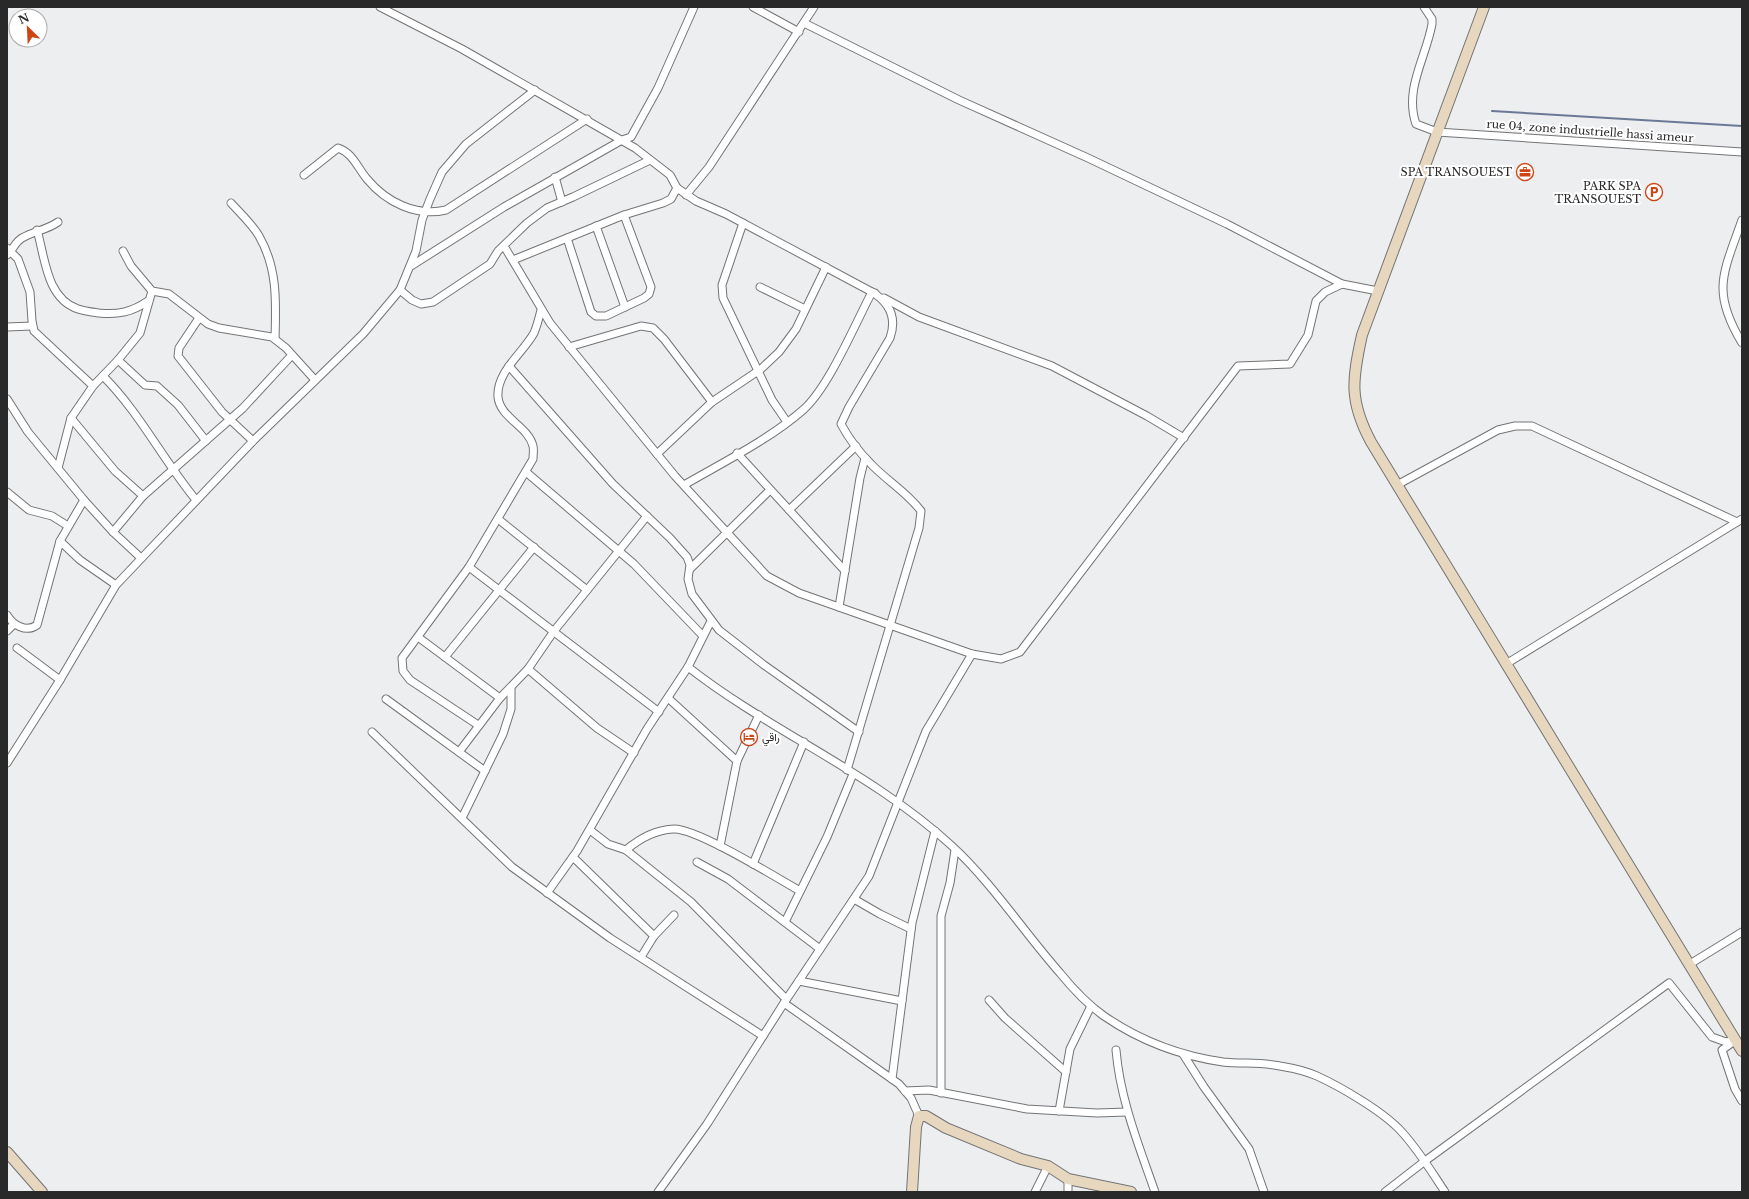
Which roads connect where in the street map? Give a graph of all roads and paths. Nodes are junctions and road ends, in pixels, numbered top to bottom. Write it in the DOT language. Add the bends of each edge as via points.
graph roads {
  1 [pos="380,7"];
  2 [pos="694,7"];
  3 [pos="753,7"];
  4 [pos="814,7"];
  5 [pos="1424,7"];
  6 [pos="1484,7"];
  7 [pos="804,23"];
  8 [pos="799,32"];
  9 [pos="535,90"];
  10 [pos="587,119"];
  11 [pos="1437,132"];
  12 [pos="622,140"];
  13 [pos="1742,152"];
  14 [pos="650,160"];
  15 [pos="304,175"];
  16 [pos="555,177"];
  17 [pos="677,188"];
  18 [pos="686,195"];
  19 [pos="562,202"];
  20 [pos="232,203"];
  21 [pos="425,213"];
  22 [pos="624,215"];
  23 [pos="1742,220"];
  24 [pos="58,222"];
  25 [pos="743,223"];
  26 [pos="596,226"];
  27 [pos="37,230"];
  28 [pos="567,238"];
  29 [pos="504,246"];
  30 [pos="8,251"];
  31 [pos="123,251"];
  32 [pos="513,260"];
  33 [pos="411,266"];
  34 [pos="826,267"];
  35 [pos="1342,284"];
  36 [pos="760,288"];
  37 [pos="400,290"];
  38 [pos="152,291"];
  39 [pos="1378,291"];
  40 [pos="872,292"];
  41 [pos="148,301"];
  42 [pos="625,307"];
  43 [pos="805,309"];
  44 [pos="541,310"];
  45 [pos="199,318"];
  46 [pos="32,326"];
  47 [pos="7,327"];
  48 [pos="275,339"];
  49 [pos="1742,343"];
  50 [pos="569,347"];
  51 [pos="292,354"];
  52 [pos="118,360"];
  53 [pos="509,366"];
  54 [pos="758,371"];
  55 [pos="103,376"];
  56 [pos="315,380"];
  57 [pos="93,386"];
  58 [pos="7,399"];
  59 [pos="712,402"];
  60 [pos="71,418"];
  61 [pos="230,420"];
  62 [pos="787,422"];
  63 [pos="1184,438"];
  64 [pos="206,441"];
  65 [pos="253,441"];
  66 [pos="856,446"];
  67 [pos="657,454"];
  68 [pos="737,454"];
  69 [pos="865,458"];
  70 [pos="58,468"];
  71 [pos="172,469"];
  72 [pos="526,472"];
  73 [pos="684,485"];
  74 [pos="1397,485"];
  75 [pos="770,490"];
  76 [pos="7,492"];
  77 [pos="143,496"];
  78 [pos="84,500"];
  79 [pos="196,500"];
  80 [pos="789,510"];
  81 [pos="647,516"];
  82 [pos="498,519"];
  83 [pos="1740,521"];
  84 [pos="68,526"];
  85 [pos="113,532"];
  86 [pos="727,532"];
  87 [pos="60,541"];
  88 [pos="534,547"];
  89 [pos="618,551"];
  90 [pos="141,558"];
  91 [pos="469,568"];
  92 [pos="690,568"];
  93 [pos="845,571"];
  94 [pos="116,585"];
  95 [pos="500,590"];
  96 [pos="587,590"];
  97 [pos="839,607"];
  98 [pos="7,615"];
  99 [pos="711,621"];
  100 [pos="14,624"];
  101 [pos="890,626"];
  102 [pos="7,631"];
  103 [pos="554,632"];
  104 [pos="704,636"];
  105 [pos="418,637"];
  106 [pos="17,648"];
  107 [pos="972,654"];
  108 [pos="445,657"];
  109 [pos="1506,664"];
  110 [pos="688,667"];
  111 [pos="528,669"];
  112 [pos="60,680"];
  113 [pos="511,688"];
  114 [pos="500,698"];
  115 [pos="668,698"];
  116 [pos="386,700"];
  117 [pos="659,712"];
  118 [pos="759,715"];
  119 [pos="478,726"];
  120 [pos="372,732"];
  121 [pos="858,732"];
  122 [pos="804,742"];
  123 [pos="459,752"];
  124 [pos="634,753"];
  125 [pos="737,761"];
  126 [pos="7,763"];
  127 [pos="485,771"];
  128 [pos="850,772"];
  129 [pos="898,802"];
  130 [pos="462,818"];
  131 [pos="590,830"];
  132 [pos="935,831"];
  133 [pos="720,846"];
  134 [pos="626,850"];
  135 [pos="955,850"];
  136 [pos="573,857"];
  137 [pos="697,862"];
  138 [pos="753,864"];
  139 [pos="800,891"];
  140 [pos="546,893"];
  141 [pos="854,899"];
  142 [pos="674,916"];
  143 [pos="785,922"];
  144 [pos="911,929"];
  145 [pos="1742,932"];
  146 [pos="654,936"];
  147 [pos="820,949"];
  148 [pos="641,957"];
  149 [pos="1690,964"];
  150 [pos="798,981"];
  151 [pos="989,1000"];
  152 [pos="785,1001"];
  153 [pos="902,1001"];
  154 [pos="1091,1006"];
  155 [pos="763,1036"];
  156 [pos="1736,1040"];
  157 [pos="1116,1050"];
  158 [pos="1742,1051"];
  159 [pos="1183,1054"];
  160 [pos="1066,1072"];
  161 [pos="892,1079"];
  162 [pos="905,1091"];
  163 [pos="941,1093"];
  164 [pos="1742,1101"];
  165 [pos="1059,1111"];
  166 [pos="1127,1112"];
  167 [pos="919,1116"];
  168 [pos="7,1152"];
  169 [pos="1424,1161"];
  170 [pos="1048,1166"];
  171 [pos="1068,1179"];
  172 [pos="42,1192"];
  173 [pos="658,1192"];
  174 [pos="912,1192"];
  175 [pos="1035,1192"];
  176 [pos="1068,1192"];
  177 [pos="1130,1192"];
  178 [pos="1155,1192"];
  179 [pos="1264,1192"];
  180 [pos="1385,1192"];
  181 [pos="1445,1192"];
  1 -- 9 [label="street"];
  2 -- 12 [label="street" via="658,88 634,134"];
  3 -- 8 [label="street"];
  4 -- 7 [label="street"];
  5 -- 11 [label="street, rue 04, zone industrielle hassi ameur" via="1432,19 1432,24 1411,96 1413,116 1416,124"];
  6 -- 11 [label="street"];
  7 -- 8 [label="street"];
  7 -- 35 [label="street" via="959,100 1227,224"];
  8 -- 18 [label="street" via="709,167"];
  9 -- 10 [label="street"];
  9 -- 21 [label="street" via="466,144 442,172"];
  10 -- 12 [label="street"];
  10 -- 21 [label="street" via="446,210"];
  11 -- 13 [label="street, rue 04, zone industrielle hassi ameur"];
  11 -- 39 [label="street"];
  12 -- 14 [label="street"];
  12 -- 16 [label="street"];
  14 -- 17 [label="street" via="670,174"];
  14 -- 19 [label="street"];
  15 -- 21 [label="street" via="338,148 347,151 367,179 385,197 407,208"];
  16 -- 19 [label="street"];
  16 -- 33 [label="street"];
  17 -- 18 [label="street"];
  17 -- 22 [label="street" via="671,200"];
  18 -- 25 [label="street"];
  19 -- 29 [label="street" via="547,208 527,223"];
  20 -- 48 [label="street" via="259,236 271,263 276,290"];
  21 -- 33 [label="street"];
  22 -- 26 [label="street"];
  22 -- 42 [label="street" via="651,287 649,294 644,298"];
  23 -- 49 [label="street" via="1723,275 1723,302 1731,325"];
  24 -- 27 [label="street" via="52,227"];
  25 -- 34 [label="street"];
  25 -- 54 [label="street" via="722,285 722,298"];
  26 -- 28 [label="street"];
  26 -- 42 [label="street"];
  27 -- 30 [label="street" via="18,240"];
  27 -- 41 [label="street" via="51,283 73,307 118,314 133,310"];
  28 -- 32 [label="street"];
  28 -- 42 [label="street" via="591,312 596,316 606,316"];
  29 -- 32 [label="street"];
  29 -- 37 [label="street" via="490,264 433,302 421,304"];
  30 -- 46 [label="street" via="18,259 30,292"];
  31 -- 38 [label="street" via="131,266"];
  32 -- 44 [label="street"];
  33 -- 37 [label="street"];
  34 -- 40 [label="street"];
  34 -- 43 [label="street"];
  35 -- 39 [label="street"];
  35 -- 63 [label="street" via="1325,292 1316,301 1308,335 1290,364 1238,366"];
  36 -- 43 [label="street"];
  37 -- 56 [label="street" via="363,334"];
  38 -- 41 [label="street"];
  38 -- 45 [label="street" via="169,294 185,304"];
  39 -- 74 [label="street" via="1362,336 1353,382 1362,426"];
  40 -- 62 [label="street" via="826,381 804,410"];
  40 -- 63 [label="street" via="919,317 1052,366"];
  40 -- 66 [label="street" via="893,314 893,328 890,338 841,424"];
  41 -- 52 [label="street" via="140,333"];
  43 -- 54 [label="street" via="796,329 779,352"];
  44 -- 50 [label="street"];
  44 -- 53 [label="street" via="534,333"];
  45 -- 48 [label="street" via="219,328"];
  45 -- 61 [label="street" via="179,348 178,356"];
  46 -- 47 [label="street"];
  46 -- 57 [label="street" via="38,336"];
  48 -- 51 [label="street"];
  50 -- 59 [label="street" via="641,326 652,328 664,338"];
  50 -- 67 [label="street"];
  51 -- 56 [label="street"];
  51 -- 61 [label="street"];
  52 -- 55 [label="street"];
  52 -- 64 [label="street" via="145,385 157,386"];
  53 -- 72 [label="street" via="504,373 498,397 501,407 529,437 534,447 533,458"];
  53 -- 81 [label="street" via="613,484"];
  54 -- 59 [label="street"];
  54 -- 62 [label="street" via="772,400"];
  55 -- 57 [label="street"];
  55 -- 71 [label="street" via="141,421"];
  56 -- 65 [label="street"];
  57 -- 60 [label="street"];
  58 -- 70 [label="street" via="28,432"];
  59 -- 67 [label="street"];
  60 -- 70 [label="street"];
  60 -- 77 [label="street" via="115,471"];
  61 -- 64 [label="street"];
  61 -- 65 [label="street"];
  62 -- 68 [label="street"];
  63 -- 107 [label="street" via="1020,652 1001,659"];
  64 -- 71 [label="street"];
  65 -- 79 [label="street"];
  66 -- 69 [label="street"];
  66 -- 80 [label="street"];
  67 -- 73 [label="street"];
  68 -- 73 [label="street"];
  68 -- 75 [label="street"];
  69 -- 93 [label="street"];
  69 -- 101 [label="street" via="909,496 921,511 920,528"];
  70 -- 78 [label="street"];
  71 -- 77 [label="street"];
  71 -- 79 [label="street"];
  72 -- 82 [label="street"];
  72 -- 89 [label="street"];
  73 -- 86 [label="street"];
  74 -- 83 [label="street" via="1498,430 1532,426"];
  74 -- 109 [label="street"];
  75 -- 80 [label="street"];
  75 -- 86 [label="street"];
  76 -- 84 [label="street" via="29,510 52,516"];
  77 -- 85 [label="street"];
  78 -- 84 [label="street"];
  78 -- 85 [label="street"];
  79 -- 90 [label="street"];
  80 -- 93 [label="street"];
  81 -- 89 [label="street"];
  81 -- 92 [label="street" via="686,557"];
  82 -- 88 [label="street"];
  82 -- 91 [label="street"];
  83 -- 109 [label="street"];
  84 -- 87 [label="street"];
  85 -- 90 [label="street"];
  86 -- 92 [label="street"];
  86 -- 97 [label="street" via="768,576 799,593"];
  87 -- 94 [label="street" via="80,560"];
  87 -- 100 [label="street" via="39,622 31,628"];
  88 -- 95 [label="street"];
  88 -- 96 [label="street"];
  89 -- 96 [label="street"];
  89 -- 104 [label="street" via="634,564"];
  90 -- 94 [label="street"];
  91 -- 95 [label="street"];
  91 -- 105 [label="street"];
  92 -- 99 [label="street" via="688,579 692,594"];
  93 -- 97 [label="street"];
  94 -- 112 [label="street"];
  95 -- 103 [label="street"];
  95 -- 108 [label="street"];
  96 -- 103 [label="street"];
  97 -- 101 [label="street"];
  98 -- 100 [label="street"];
  99 -- 104 [label="street"];
  99 -- 121 [label="street" via="764,665"];
  100 -- 102 [label="street"];
  101 -- 107 [label="street"];
  101 -- 121 [label="street"];
  103 -- 111 [label="street"];
  103 -- 117 [label="street"];
  104 -- 110 [label="street"];
  105 -- 108 [label="street"];
  105 -- 119 [label="street" via="402,658 403,671 410,680"];
  106 -- 112 [label="street"];
  107 -- 129 [label="street" via="926,731"];
  108 -- 114 [label="street"];
  109 -- 149 [label="street"];
  110 -- 115 [label="street"];
  110 -- 118 [label="street" via="719,692"];
  111 -- 113 [label="street"];
  111 -- 124 [label="street" via="597,728"];
  112 -- 126 [label="street"];
  113 -- 114 [label="street"];
  113 -- 127 [label="street" via="511,709 503,734"];
  114 -- 119 [label="street"];
  115 -- 117 [label="street"];
  115 -- 125 [label="street"];
  116 -- 123 [label="street"];
  117 -- 124 [label="street"];
  118 -- 122 [label="street"];
  118 -- 125 [label="street"];
  119 -- 123 [label="street"];
  120 -- 130 [label="street"];
  121 -- 128 [label="street"];
  122 -- 128 [label="street"];
  122 -- 138 [label="street"];
  123 -- 127 [label="street"];
  124 -- 131 [label="street"];
  125 -- 133 [label="street"];
  127 -- 130 [label="street"];
  128 -- 129 [label="street"];
  128 -- 139 [label="street" via="827,838"];
  129 -- 132 [label="street"];
  129 -- 141 [label="street" via="869,876"];
  130 -- 140 [label="street" via="512,867"];
  131 -- 134 [label="street" via="608,844"];
  131 -- 136 [label="street"];
  132 -- 135 [label="street"];
  132 -- 144 [label="street"];
  133 -- 134 [label="street" via="675,828 638,839"];
  133 -- 138 [label="street"];
  134 -- 152 [label="street" via="691,902"];
  135 -- 154 [label="street" via="982,876 1048,960"];
  135 -- 163 [label="street" via="941,916"];
  136 -- 140 [label="street"];
  136 -- 146 [label="street"];
  137 -- 143 [label="street" via="728,879"];
  138 -- 139 [label="street"];
  139 -- 143 [label="street"];
  140 -- 148 [label="street"];
  141 -- 144 [label="street"];
  141 -- 147 [label="street"];
  142 -- 146 [label="street"];
  143 -- 147 [label="street"];
  144 -- 153 [label="street"];
  145 -- 149 [label="street"];
  146 -- 148 [label="street"];
  147 -- 150 [label="street"];
  148 -- 155 [label="street"];
  149 -- 156 [label="street"];
  150 -- 152 [label="street"];
  150 -- 153 [label="street"];
  151 -- 160 [label="street" via="1005,1018"];
  152 -- 155 [label="street"];
  152 -- 161 [label="street"];
  153 -- 161 [label="street"];
  154 -- 159 [label="street" via="1142,1038"];
  154 -- 160 [label="street" via="1070,1050"];
  155 -- 173 [label="street" via="708,1124"];
  156 -- 158 [label="street"];
  156 -- 164 [label="street" via="1722,1050"];
  156 -- 169 [label="street" via="1726,1042 1712,1037 1669,983"];
  157 -- 166 [label="street" via="1117,1069"];
  159 -- 169 [label="street" via="1223,1062 1279,1066 1315,1075 1371,1107 1400,1130"];
  159 -- 179 [label="street" via="1249,1149"];
  160 -- 165 [label="street"];
  161 -- 162 [label="street"];
  162 -- 163 [label="street" via="929,1090"];
  162 -- 167 [label="street" via="912,1098"];
  163 -- 165 [label="street" via="1027,1109"];
  165 -- 166 [label="street"];
  166 -- 178 [label="street"];
  167 -- 170 [label="street" via="926,1116 946,1128 1021,1159"];
  167 -- 174 [label="street"];
  168 -- 172 [label="street"];
  169 -- 180 [label="street"];
  169 -- 181 [label="street"];
  170 -- 171 [label="street"];
  170 -- 175 [label="street"];
  171 -- 176 [label="street"];
  171 -- 177 [label="street"];
}
